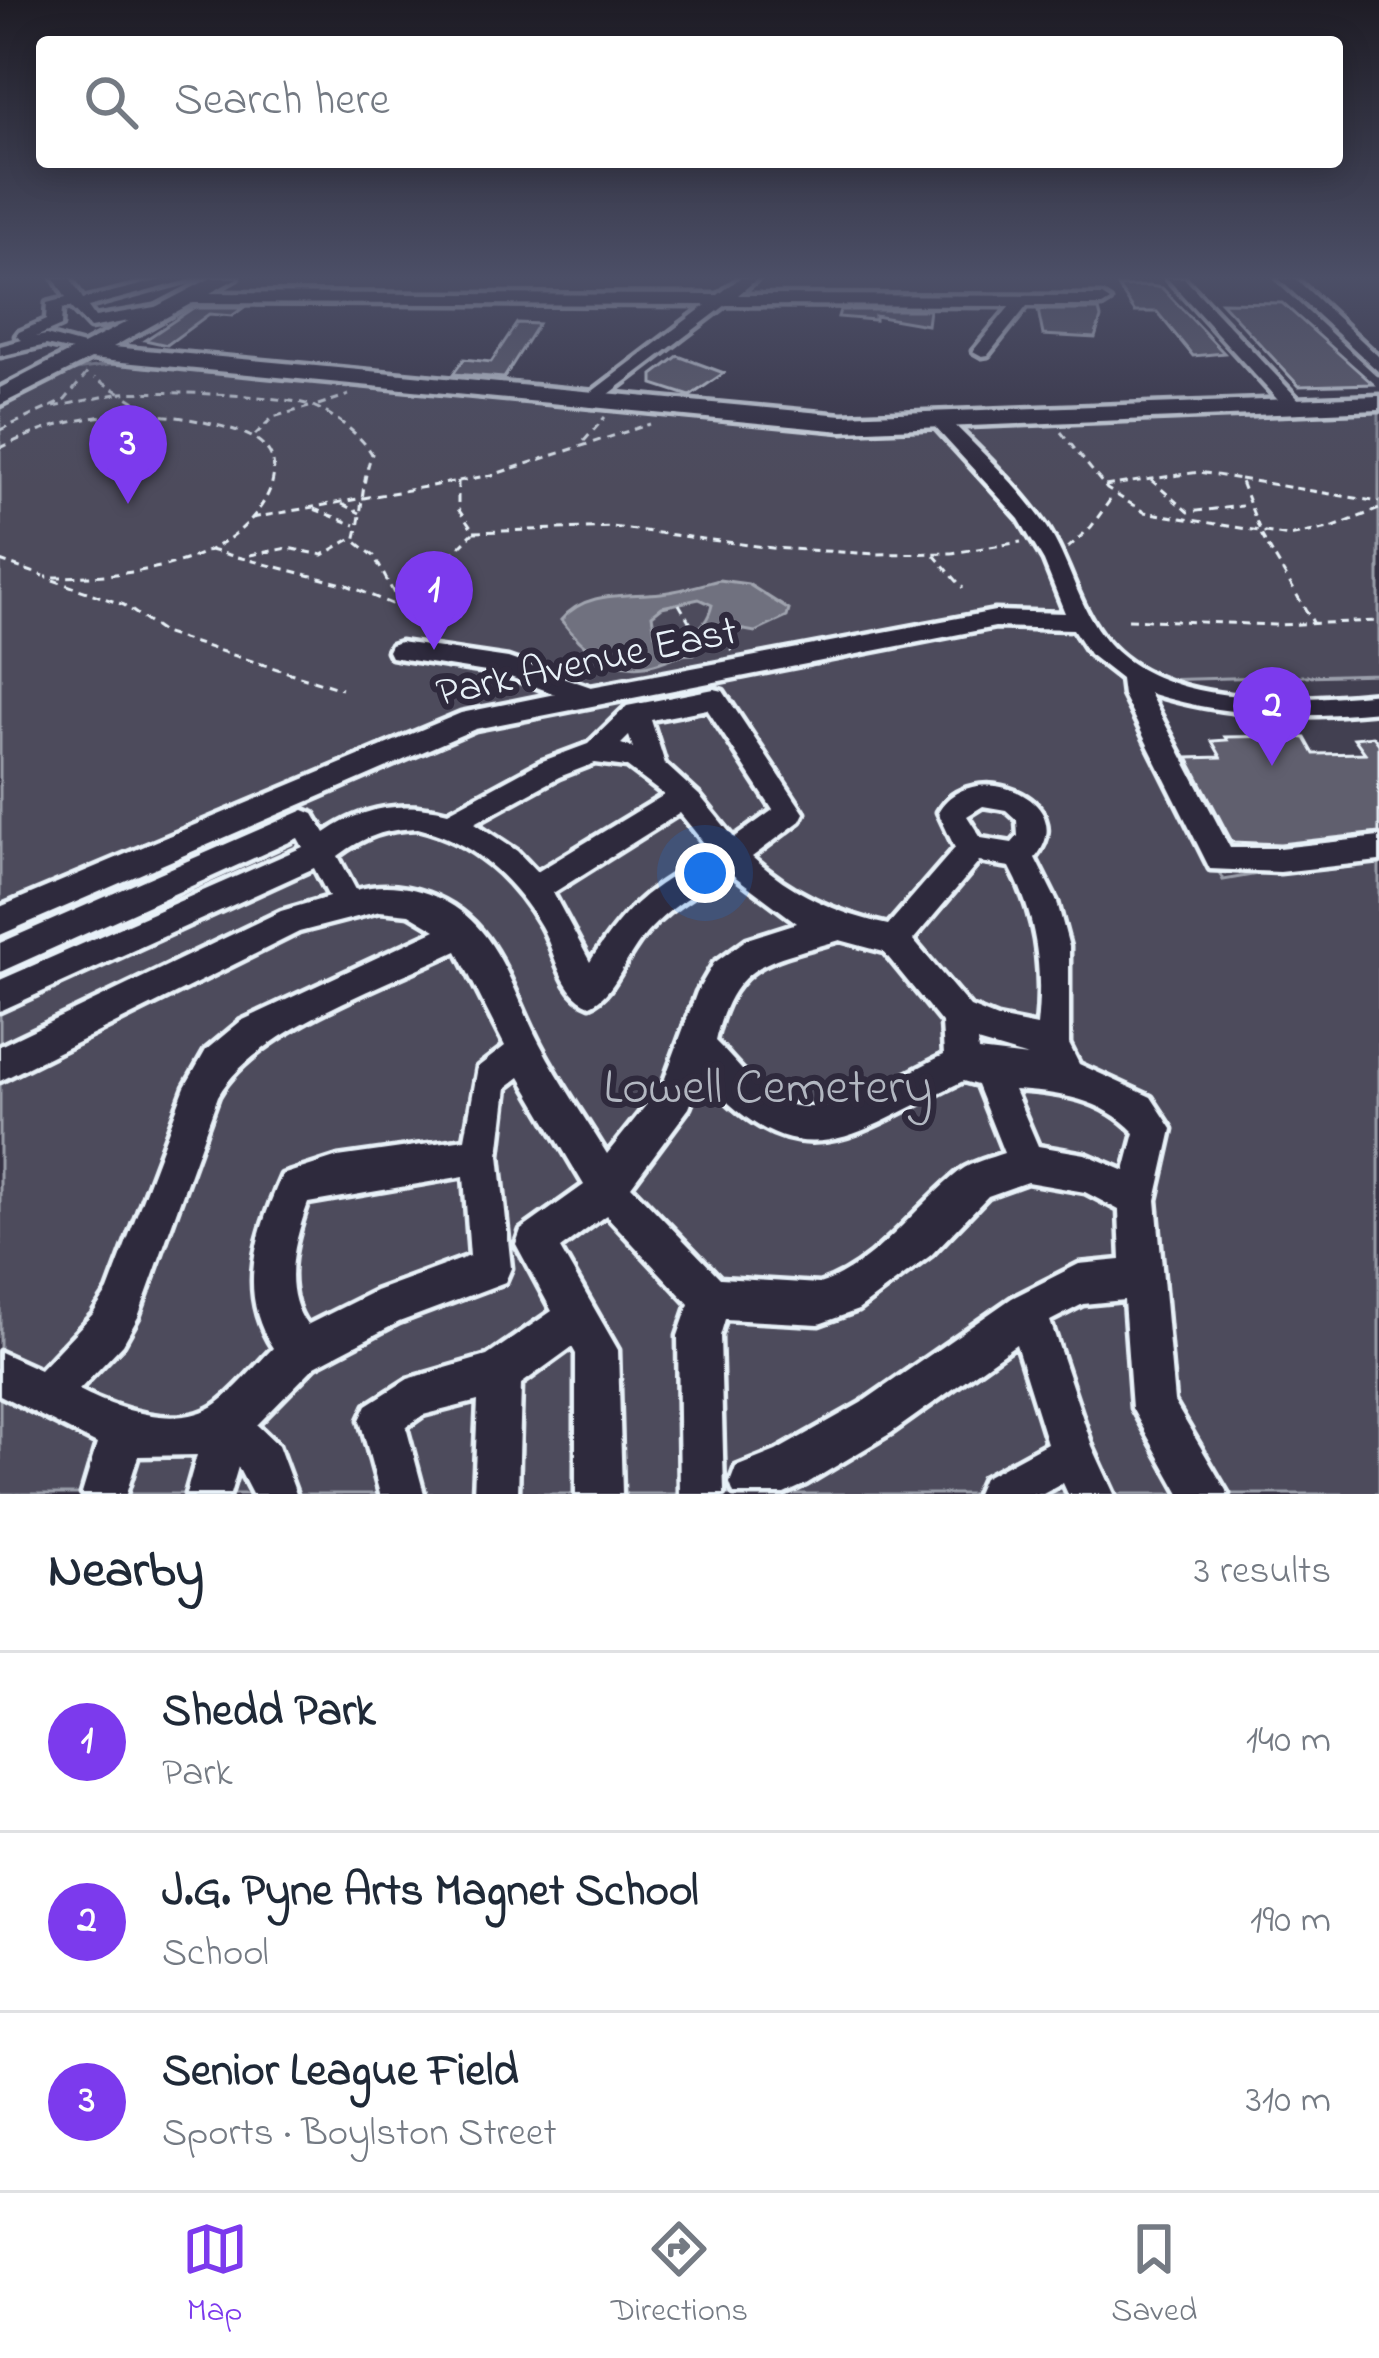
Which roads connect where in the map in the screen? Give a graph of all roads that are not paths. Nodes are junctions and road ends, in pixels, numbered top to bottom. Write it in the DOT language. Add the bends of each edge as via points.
graph roads {
  1 [pos="60,348"];
  2 [pos="111,348"];
  3 [pos="669,348"];
  4 [pos="985,348"];
  5 [pos="1240,348"];
  6 [pos="982,351"];
  7 [pos="89,364"];
  8 [pos="0,398"];
  9 [pos="1379,403"];
  10 [pos="604,405"];
  11 [pos="1294,406"];
  12 [pos="941,422"];
  13 [pos="1079,621"];
  14 [pos="400,651"];
  15 [pos="1133,678"];
  16 [pos="594,698"];
  17 [pos="1379,702"];
  18 [pos="636,713"];
  19 [pos="597,752"];
  20 [pos="653,770"];
  21 [pos="681,798"];
  22 [pos="454,824"];
  23 [pos="972,849"];
  24 [pos="1379,849"];
  25 [pos="321,852"];
  26 [pos="731,856"];
  27 [pos="1019,856"];
  28 [pos="534,889"];
  29 [pos="347,905"];
  30 [pos="0,921"];
  31 [pos="834,928"];
  32 [pos="460,934"];
  33 [pos="894,940"];
  34 [pos="0,958"];
  35 [pos="0,996"];
  36 [pos="958,1018"];
  37 [pos="697,1047"];
  38 [pos="529,1059"];
  39 [pos="1059,1061"];
  40 [pos="0,1064"];
  41 [pos="976,1068"];
  42 [pos="481,1155"];
  43 [pos="1027,1163"];
  44 [pos="608,1190"];
  45 [pos="1137,1200"];
  46 [pos="535,1244"];
  47 [pos="491,1268"];
  48 [pos="1142,1278"];
  49 [pos="711,1298"];
  50 [pos="1026,1312"];
  51 [pos="579,1316"];
  52 [pos="300,1351"];
  53 [pos="0,1373"];
  54 [pos="500,1373"];
  55 [pos="46,1394"];
  56 [pos="227,1425"];
  57 [pos="122,1435"];
  58 [pos="1072,1453"];
  59 [pos="702,1489"];
  60 [pos="757,1489"];
  61 [pos="104,1494"];
  62 [pos="208,1494"];
  63 [pos="274,1494"];
  64 [pos="402,1494"];
  65 [pos="496,1494"];
  66 [pos="599,1494"];
  67 [pos="999,1494"];
  68 [pos="1091,1494"];
  69 [pos="1205,1494"];
  1 -- 7 [label="street"];
  2 -- 7 [label="main road"];
  3 -- 10 [label="street"];
  4 -- 6 [label="street"];
  5 -- 11 [label="street"];
  7 -- 8 [label="main road"];
  7 -- 10 [label="main road"];
  9 -- 11 [label="main road"];
  10 -- 12 [label="main road"];
  11 -- 12 [label="main road"];
  12 -- 13 [label="street" via="1048,547"];
  13 -- 15 [label="street"];
  13 -- 16 [label="street, Park Avenue East" via="995,620"];
  14 -- 16 [label="street" via="508,667"];
  15 -- 17 [label="street" via="1206,701"];
  15 -- 24 [label="street" via="1221,860"];
  16 -- 30 [label="street, Park Avenue East" via="439,730 110,858"];
  18 -- 19 [label="street"];
  18 -- 20 [label="street"];
  18 -- 26 [label="street" via="714,698 780,795 786,818"];
  19 -- 20 [label="street"];
  19 -- 22 [label="street"];
  20 -- 21 [label="street"];
  21 -- 26 [label="street"];
  21 -- 28 [label="street"];
  22 -- 25 [label="street" via="386,817"];
  22 -- 28 [label="street" via="506,855"];
  23 -- 27 [label="street"];
  23 -- 27 [label="street" via="952,812 974,794 1004,796 1021,802 1035,824 1032,845"];
  23 -- 33 [label="street"];
  25 -- 29 [label="street"];
  25 -- 34 [label="street" via="304,822"];
  25 -- 35 [label="street"];
  26 -- 28 [label="street" via="653,903 590,990"];
  26 -- 31 [label="street" via="795,910"];
  27 -- 39 [label="street" via="1053,926"];
  29 -- 32 [label="street" via="416,902 442,912"];
  29 -- 40 [label="street" via="292,921"];
  31 -- 33 [label="street"];
  31 -- 37 [label="street" via="732,962 716,983"];
  32 -- 38 [label="street" via="474,945"];
  32 -- 55 [label="street" via="253,1032 218,1062 124,1303"];
  33 -- 36 [label="street"];
  36 -- 39 [label="street"];
  36 -- 41 [label="street"];
  37 -- 41 [label="street" via="756,1108 798,1123 840,1121"];
  37 -- 44 [label="street" via="676,1096"];
  38 -- 42 [label="street" via="510,1061 490,1078"];
  38 -- 44 [label="street"];
  39 -- 41 [label="street"];
  39 -- 45 [label="street" via="1148,1117 1154,1129"];
  41 -- 43 [label="street"];
  42 -- 47 [label="street"];
  42 -- 52 [label="street" via="295,1188 272,1274 275,1313"];
  43 -- 45 [label="street" via="1083,1169"];
  43 -- 49 [label="street" via="976,1182 917,1241 844,1296 819,1304"];
  44 -- 46 [label="street"];
  44 -- 49 [label="street"];
  45 -- 48 [label="street"];
  46 -- 47 [label="street"];
  46 -- 51 [label="street"];
  47 -- 52 [label="street" via="389,1305"];
  48 -- 50 [label="street" via="1079,1284"];
  48 -- 69 [label="street" via="1153,1408"];
  49 -- 59 [label="street" via="700,1336"];
  50 -- 58 [label="street"];
  50 -- 60 [label="street" via="876,1418"];
  51 -- 54 [label="street"];
  51 -- 66 [label="street" via="597,1350"];
  52 -- 56 [label="street"];
  53 -- 55 [label="street"];
  54 -- 64 [label="street" via="447,1384 382,1420"];
  54 -- 65 [label="street"];
  55 -- 57 [label="street"];
  56 -- 57 [label="street" via="190,1437"];
  56 -- 62 [label="street"];
  56 -- 63 [label="street" via="262,1461"];
  57 -- 61 [label="street"];
  58 -- 67 [label="street"];
  58 -- 68 [label="street"];
  59 -- 60 [label="street"];
}
